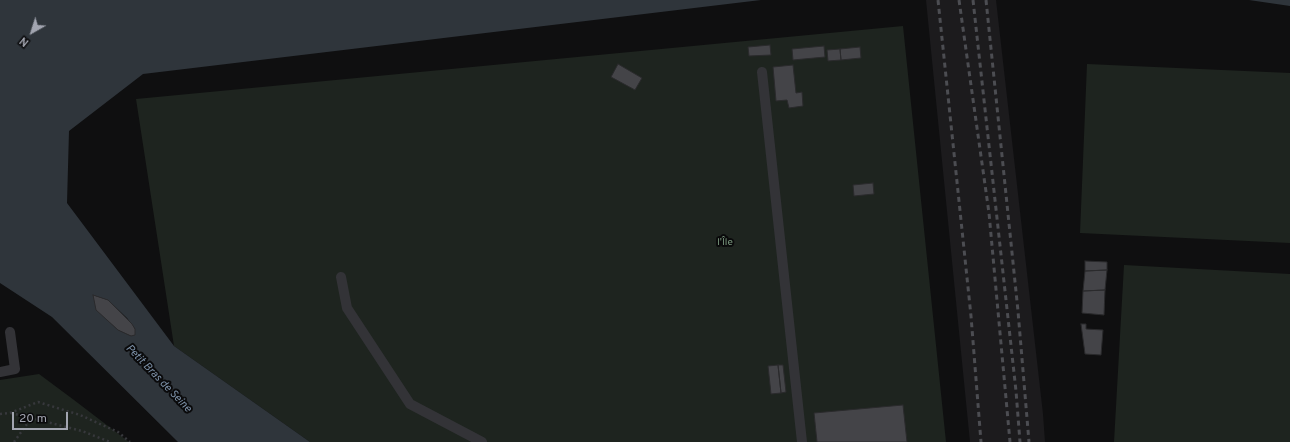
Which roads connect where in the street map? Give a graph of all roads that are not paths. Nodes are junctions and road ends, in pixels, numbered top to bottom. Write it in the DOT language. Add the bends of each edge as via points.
graph roads {
  1 [pos="762,72"];
  2 [pos="341,276"];
  3 [pos="10,332"];
  4 [pos="0,372"];
  5 [pos="482,442"];
  6 [pos="802,442"];
  1 -- 6 [label="lane"];
  2 -- 5 [label="lane" via="347,308 410,404"];
  3 -- 4 [label="lane" via="15,369"];
}
